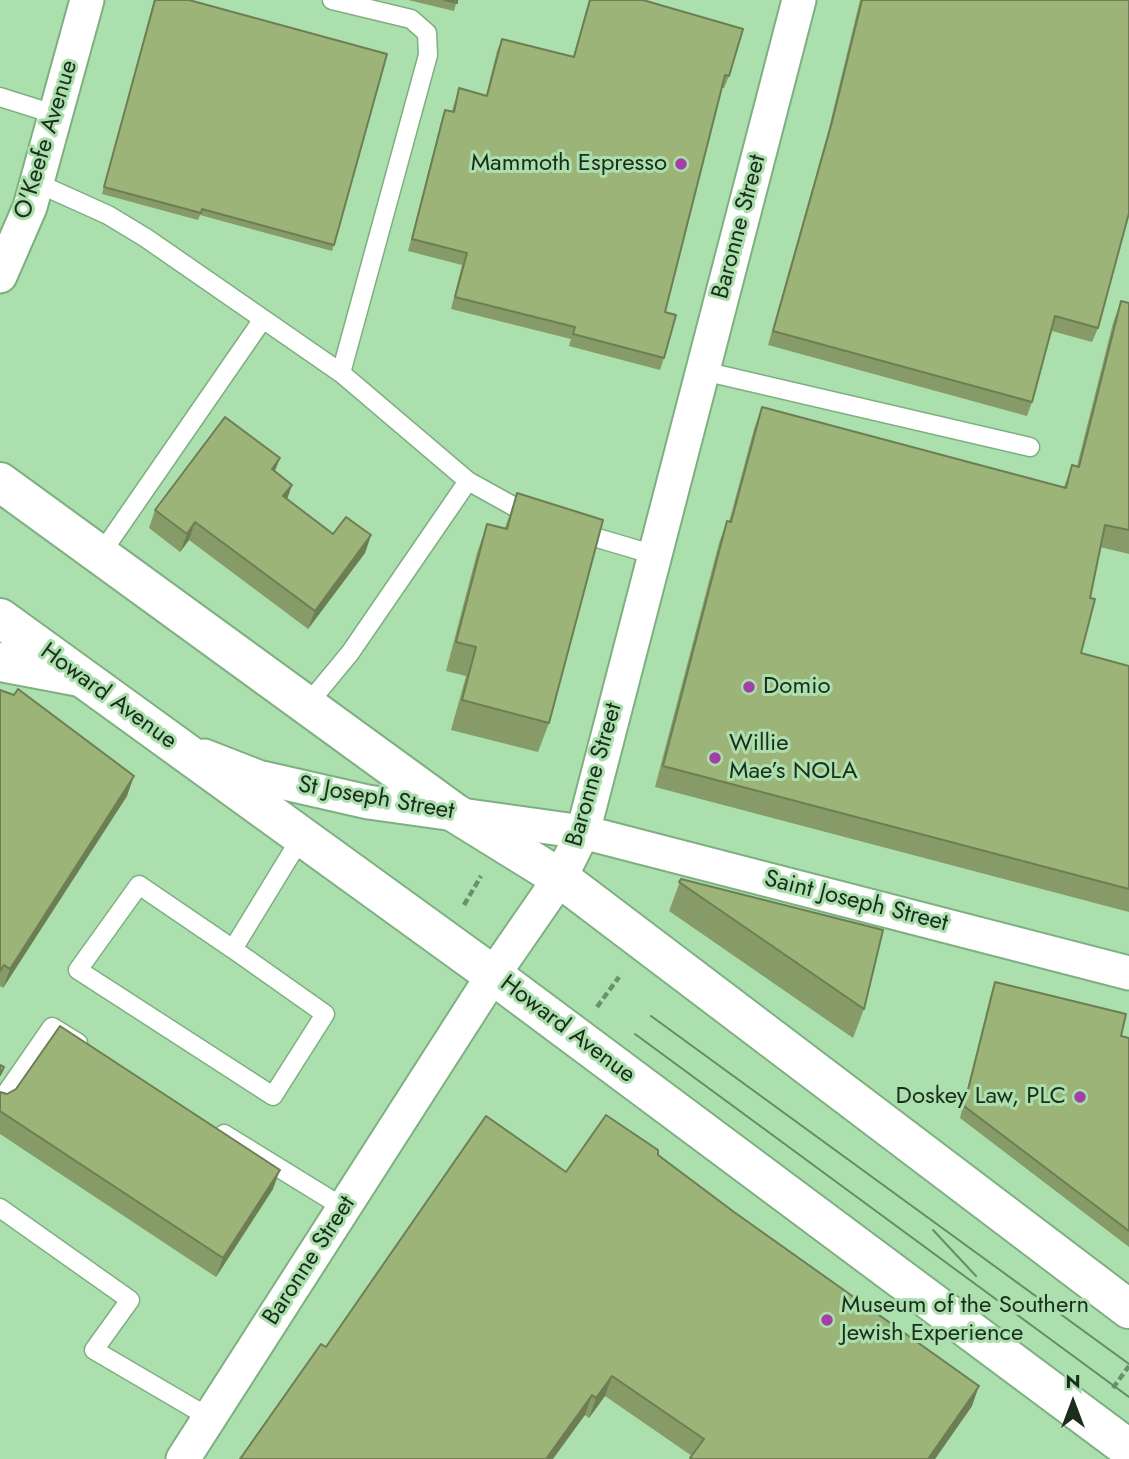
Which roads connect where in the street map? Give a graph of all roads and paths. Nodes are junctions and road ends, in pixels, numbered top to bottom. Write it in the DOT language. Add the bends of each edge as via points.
graph roads {
  1 [pos="87,0"];
  2 [pos="332,0"];
  3 [pos="799,0"];
  4 [pos="0,97"];
  5 [pos="57,116"];
  6 [pos="37,183"];
  7 [pos="0,276"];
  8 [pos="263,319"];
  9 [pos="703,371"];
  10 [pos="341,373"];
  11 [pos="1030,447"];
  12 [pos="468,481"];
  13 [pos="0,482"];
  14 [pos="100,555"];
  15 [pos="655,555"];
  16 [pos="0,618"];
  17 [pos="0,662"];
  18 [pos="79,677"];
  19 [pos="307,705"];
  20 [pos="175,746"];
  21 [pos="455,813"];
  22 [pos="583,832"];
  23 [pos="302,836"];
  24 [pos="481,876"];
  25 [pos="560,878"];
  26 [pos="461,910"];
  27 [pos="233,949"];
  28 [pos="1129,973"];
  29 [pos="493,975"];
  30 [pos="619,977"];
  31 [pos="589,1017"];
  32 [pos="99,1055"];
  33 [pos="0,1102"];
  34 [pos="214,1128"];
  35 [pos="0,1208"];
  36 [pos="344,1208"];
  37 [pos="1129,1309"];
  38 [pos="1129,1366"];
  39 [pos="1109,1395"];
  40 [pos="210,1418"];
  41 [pos="1126,1449"];
  42 [pos="183,1459"];
  1 -- 5 [label="street, O'Keefe Avenue"];
  2 -- 10 [label="lane" via="411,19 427,33 428,55"];
  3 -- 9 [label="street, Baronne Street"];
  4 -- 5 [label="lane"];
  5 -- 6 [label="street, O'Keefe Avenue"];
  6 -- 7 [label="street, O'Keefe Avenue"];
  6 -- 8 [label="lane" via="108,215"];
  8 -- 10 [label="lane"];
  8 -- 14 [label="lane"];
  9 -- 11 [label="lane"];
  9 -- 15 [label="street, Baronne Street"];
  10 -- 12 [label="lane"];
  12 -- 15 [label="lane" via="552,524"];
  12 -- 19 [label="lane" via="350,653"];
  13 -- 14 [label="main road"];
  14 -- 19 [label="main road"];
  15 -- 22 [label="street, Baronne Street"];
  16 -- 18 [label="main road, Howard Avenue"];
  17 -- 18 [label="main road"];
  18 -- 20 [label="main road, Howard Avenue"];
  19 -- 21 [label="main road"];
  20 -- 21 [label="street, St Joseph Street" via="258,777 368,802"];
  20 -- 23 [label="main road, Howard Avenue"];
  21 -- 22 [label="street, St Joseph Street"];
  21 -- 25 [label="main road"];
  22 -- 25 [label="street, Baronne Street"];
  22 -- 28 [label="street, Saint Joseph Street"];
  23 -- 27 [label="lane"];
  23 -- 29 [label="main road, Howard Avenue"];
  24 -- 26 [label="path"];
  25 -- 29 [label="street, Baronne Street"];
  25 -- 37 [label="main road"];
  27 -- 27 [label="lane" via="139,885 78,970 273,1096 325,1014"];
  29 -- 36 [label="street, Baronne Street"];
  29 -- 41 [label="main road, Howard Avenue"];
  30 -- 31 [label="path"];
  32 -- 33 [label="lane" via="52,1027"];
  34 -- 36 [label="lane"];
  35 -- 40 [label="lane" via="130,1300 94,1350"];
  36 -- 40 [label="street, Baronne Street"];
  38 -- 39 [label="path"];
  40 -- 42 [label="street, Baronne Street"];
}
